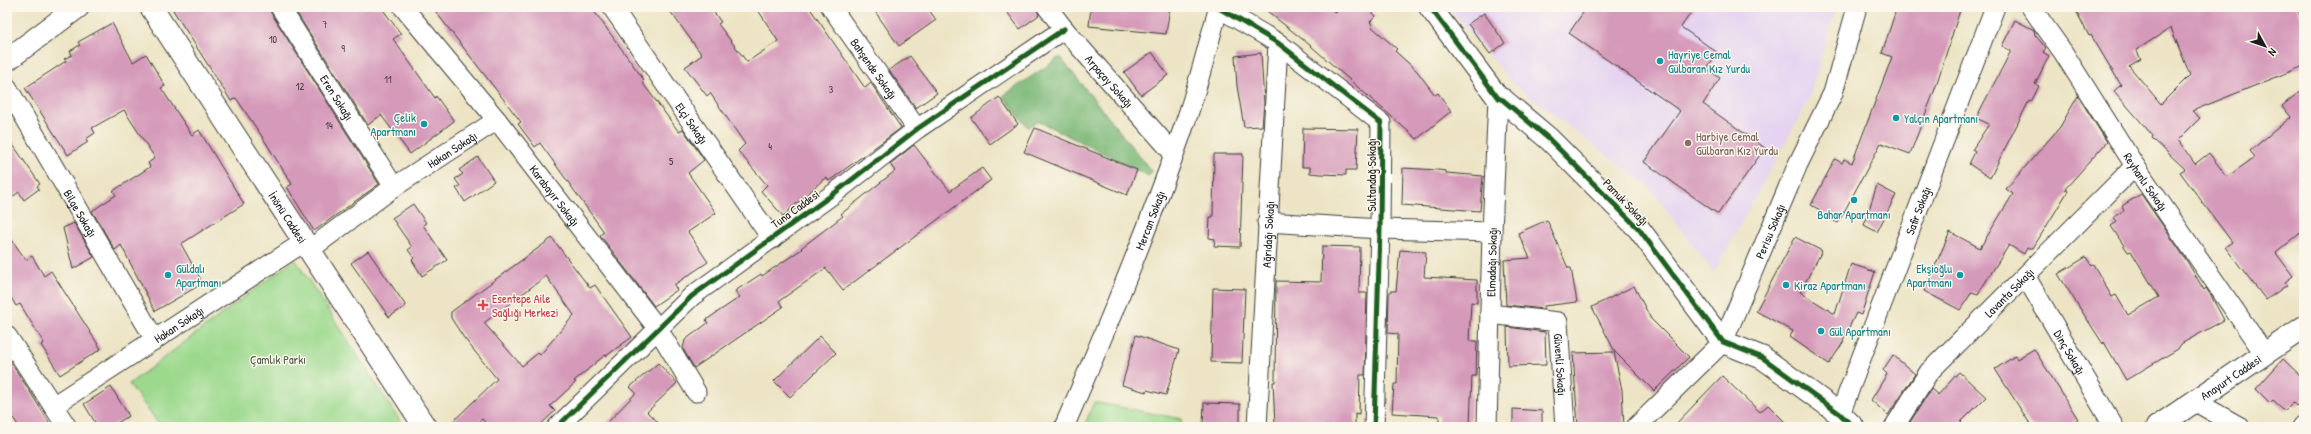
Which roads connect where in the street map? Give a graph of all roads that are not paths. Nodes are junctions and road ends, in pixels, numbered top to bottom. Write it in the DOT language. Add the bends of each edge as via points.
graph roads {
  1 [pos="78,7"];
  2 [pos="151,7"];
  3 [pos="280,7"];
  4 [pos="403,7"];
  5 [pos="612,7"];
  6 [pos="831,7"];
  7 [pos="1047,7"];
  8 [pos="1219,7"];
  9 [pos="1430,7"];
  10 [pos="1857,7"];
  11 [pos="1995,7"];
  12 [pos="2031,7"];
  13 [pos="1064,29"];
  14 [pos="1278,43"];
  15 [pos="7,60"];
  16 [pos="7,87"];
  17 [pos="1498,98"];
  18 [pos="497,120"];
  19 [pos="917,129"];
  20 [pos="1174,154"];
  21 [pos="2135,166"];
  22 [pos="394,188"];
  23 [pos="1267,222"];
  24 [pos="1380,229"];
  25 [pos="1492,232"];
  26 [pos="772,239"];
  27 [pos="306,246"];
  28 [pos="2026,277"];
  29 [pos="1490,314"];
  30 [pos="2304,327"];
  31 [pos="658,329"];
  32 [pos="7,336"];
  33 [pos="155,340"];
  34 [pos="1723,342"];
  35 [pos="2264,352"];
  36 [pos="696,392"];
  37 [pos="2196,402"];
  38 [pos="53,406"];
  39 [pos="1846,421"];
  40 [pos="67,427"];
  41 [pos="425,427"];
  42 [pos="557,427"];
  43 [pos="1064,427"];
  44 [pos="1258,427"];
  45 [pos="1374,427"];
  46 [pos="1487,427"];
  47 [pos="1565,427"];
  48 [pos="1636,427"];
  49 [pos="1894,427"];
  50 [pos="2114,427"];
  51 [pos="2157,427"];
  52 [pos="2240,427"];
  1 -- 15 [label="street"];
  2 -- 27 [label="street, İnönü Caddesi"];
  3 -- 22 [label="street, Eren Sokağı"];
  4 -- 18 [label="street, Karabayır Sokağı"];
  5 -- 26 [label="street, Elçi Sokağı"];
  6 -- 19 [label="street, Bahşende Sokağı"];
  7 -- 13 [label="street, Arpaçay Sokağı"];
  8 -- 14 [label="street, Sultandağ Sokağı"];
  8 -- 20 [label="street, Mercan Sokağı" via="1185,125"];
  9 -- 17 [label="street, Pamuk Sokağı"];
  10 -- 34 [label="street, Perisu Sokağı" via="1833,93 1798,164"];
  11 -- 39 [label="street, Safir Sokağı"];
  12 -- 21 [label="street, Reyhanlı Sokağı" via="2063,52"];
  13 -- 19 [label="street, Tuna Caddesi"];
  13 -- 20 [label="street, Arpaçay Sokağı"];
  14 -- 23 [label="street, Ağrıdağı Sokağı"];
  14 -- 24 [label="street, Sultandağ Sokağı" via="1381,123"];
  16 -- 33 [label="street, Bilge Sokağı"];
  17 -- 25 [label="street, Elmadağı Sokağı"];
  17 -- 34 [label="street, Pamuk Sokağı" via="1549,139 1640,229"];
  18 -- 22 [label="street, Hakan Sokağı"];
  18 -- 31 [label="street, Karabayır Sokağı"];
  19 -- 26 [label="street, Tuna Caddesi"];
  20 -- 43 [label="street, Mercan Sokağı" via="1111,319"];
  21 -- 28 [label="street, Lavanta Sokağı"];
  21 -- 35 [label="street, Reyhanlı Sokağı"];
  22 -- 27 [label="street, Hakan Sokağı"];
  23 -- 24 [label="street"];
  23 -- 44 [label="street, Ağrıdağı Sokağı"];
  24 -- 25 [label="street"];
  24 -- 45 [label="street, Sultandağ Sokağı"];
  25 -- 29 [label="street, Elmadağı Sokağı"];
  26 -- 31 [label="street, Tuna Caddesi" via="692,296"];
  27 -- 33 [label="street, Hakan Sokağı"];
  27 -- 41 [label="street, İnönü Caddesi"];
  28 -- 49 [label="street, Lavanta Sokağı" via="1929,372"];
  28 -- 50 [label="street, Dinç Sokağı"];
  29 -- 46 [label="street, Elmadağı Sokağı"];
  29 -- 47 [label="street, Güvenli Sokağı" via="1558,322"];
  30 -- 35 [label="street, Anayurt Caddesi"];
  31 -- 36 [label="street, Karabayır Sokağı"];
  31 -- 42 [label="street, Tuna Caddesi"];
  32 -- 38 [label="street"];
  33 -- 38 [label="street, Hakan Sokağı"];
  34 -- 39 [label="street" via="1763,358"];
  34 -- 48 [label="street, Perisu Sokağı"];
  35 -- 37 [label="street, Anayurt Caddesi"];
  37 -- 51 [label="street, Anayurt Caddesi"];
  37 -- 52 [label="street"];
  38 -- 40 [label="street"];
}
